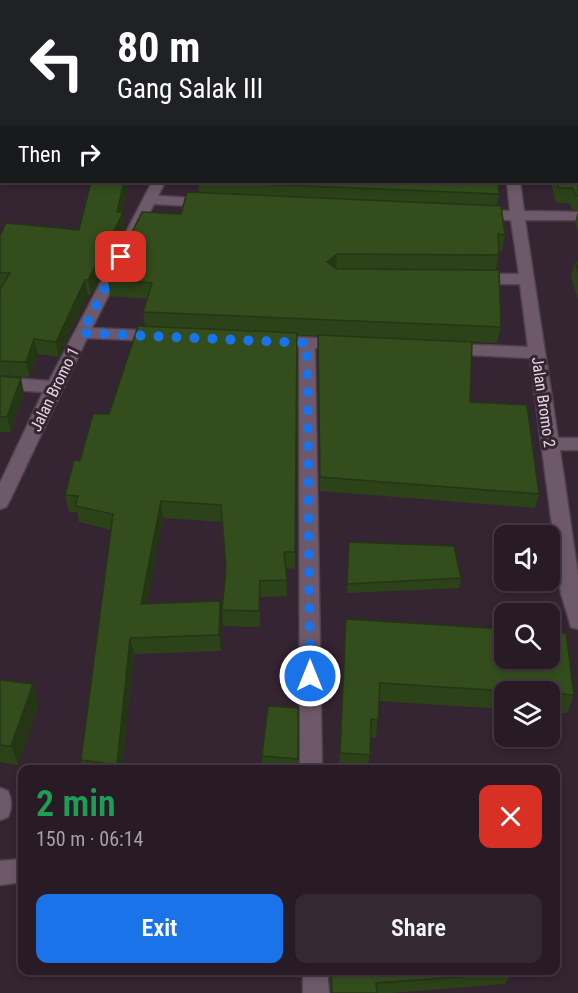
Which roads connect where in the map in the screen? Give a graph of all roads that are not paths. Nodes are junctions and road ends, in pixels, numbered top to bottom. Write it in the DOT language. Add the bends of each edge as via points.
graph roads {
  1 [pos="158,183"];
  2 [pos="513,183"];
  3 [pos="150,200"];
  4 [pos="221,203"];
  5 [pos="459,214"];
  6 [pos="578,216"];
  7 [pos="518,217"];
  8 [pos="455,279"];
  9 [pos="526,279"];
  10 [pos="82,333"];
  11 [pos="177,337"];
  12 [pos="260,341"];
  13 [pos="307,343"];
  14 [pos="353,345"];
  15 [pos="434,348"];
  16 [pos="537,353"];
  17 [pos="0,383"];
  18 [pos="54,387"];
  19 [pos="549,444"];
  20 [pos="578,444"];
  21 [pos="0,499"];
  22 [pos="578,621"];
  23 [pos="311,765"];
  24 [pos="0,798"];
  25 [pos="0,809"];
  26 [pos="18,871"];
  27 [pos="0,873"];
  28 [pos="315,975"];
  29 [pos="316,993"];
  1 -- 3 [label="street, Jalan Bromo 1"];
  2 -- 7 [label="street, Jalan Bromo 2"];
  3 -- 4 [label="street"];
  3 -- 10 [label="street, Jalan Bromo 1"];
  5 -- 7 [label="street"];
  6 -- 7 [label="street"];
  7 -- 9 [label="street, Jalan Bromo 2"];
  8 -- 9 [label="street"];
  9 -- 16 [label="street, Jalan Bromo 2"];
  10 -- 11 [label="street"];
  10 -- 18 [label="street, Jalan Bromo 1"];
  12 -- 13 [label="street"];
  13 -- 14 [label="street"];
  13 -- 23 [label="street"];
  15 -- 16 [label="street"];
  16 -- 19 [label="street, Jalan Bromo 2"];
  17 -- 18 [label="street"];
  18 -- 21 [label="street, Jalan Bromo 1"];
  19 -- 20 [label="street"];
  19 -- 22 [label="street, Jalan Bromo 2"];
  24 -- 25 [label="street"];
  26 -- 27 [label="street"];
  28 -- 29 [label="street"];
}
